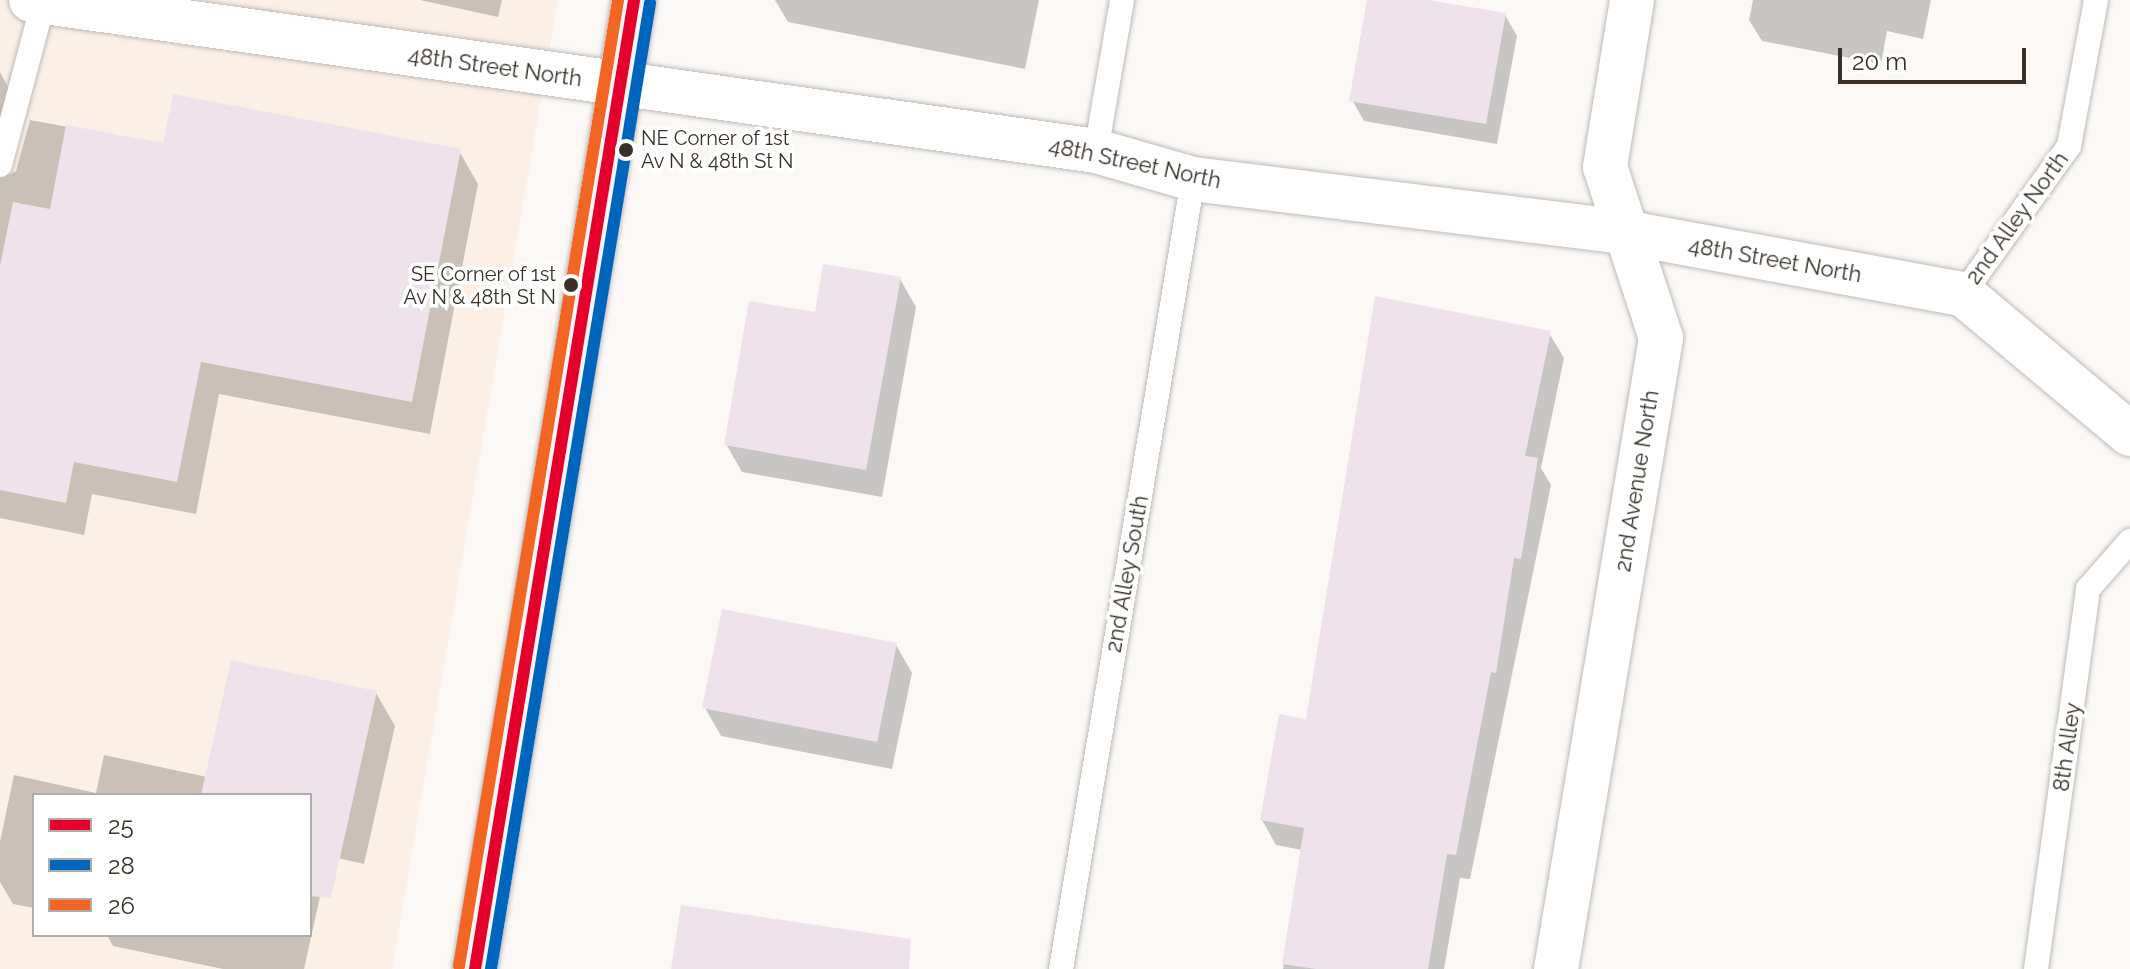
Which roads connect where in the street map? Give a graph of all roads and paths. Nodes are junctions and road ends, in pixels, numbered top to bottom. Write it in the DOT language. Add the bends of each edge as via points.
graph roads {
  1 [pos="634,0"];
  2 [pos="1122,0"];
  3 [pos="1632,0"];
  4 [pos="2096,0"];
  5 [pos="37,2"];
  6 [pos="620,84"];
  7 [pos="1096,151"];
  8 [pos="0,165"];
  9 [pos="1193,179"];
  10 [pos="1624,232"];
  11 [pos="1963,294"];
  12 [pos="2130,434"];
  13 [pos="2130,541"];
  14 [pos="475,969"];
  15 [pos="1061,969"];
  16 [pos="1556,969"];
  17 [pos="2037,969"];
  1 -- 6 [label="main road"];
  2 -- 7 [label="lane"];
  3 -- 10 [label="street, 2nd Avenue North" via="1605,167"];
  4 -- 11 [label="lane, 2nd Alley North" via="2069,146"];
  5 -- 6 [label="street, 48th Street North"];
  5 -- 8 [label="lane"];
  6 -- 7 [label="street, 48th Street North"];
  6 -- 14 [label="main road"];
  7 -- 9 [label="street, 48th Street North"];
  9 -- 10 [label="street, 48th Street North"];
  9 -- 15 [label="lane, 2nd Alley South"];
  10 -- 11 [label="street, 48th Street North"];
  10 -- 16 [label="street, 2nd Avenue North" via="1661,338"];
  11 -- 12 [label="street, 48th Street North"];
  13 -- 17 [label="lane, 8th Alley" via="2088,589"];
}
